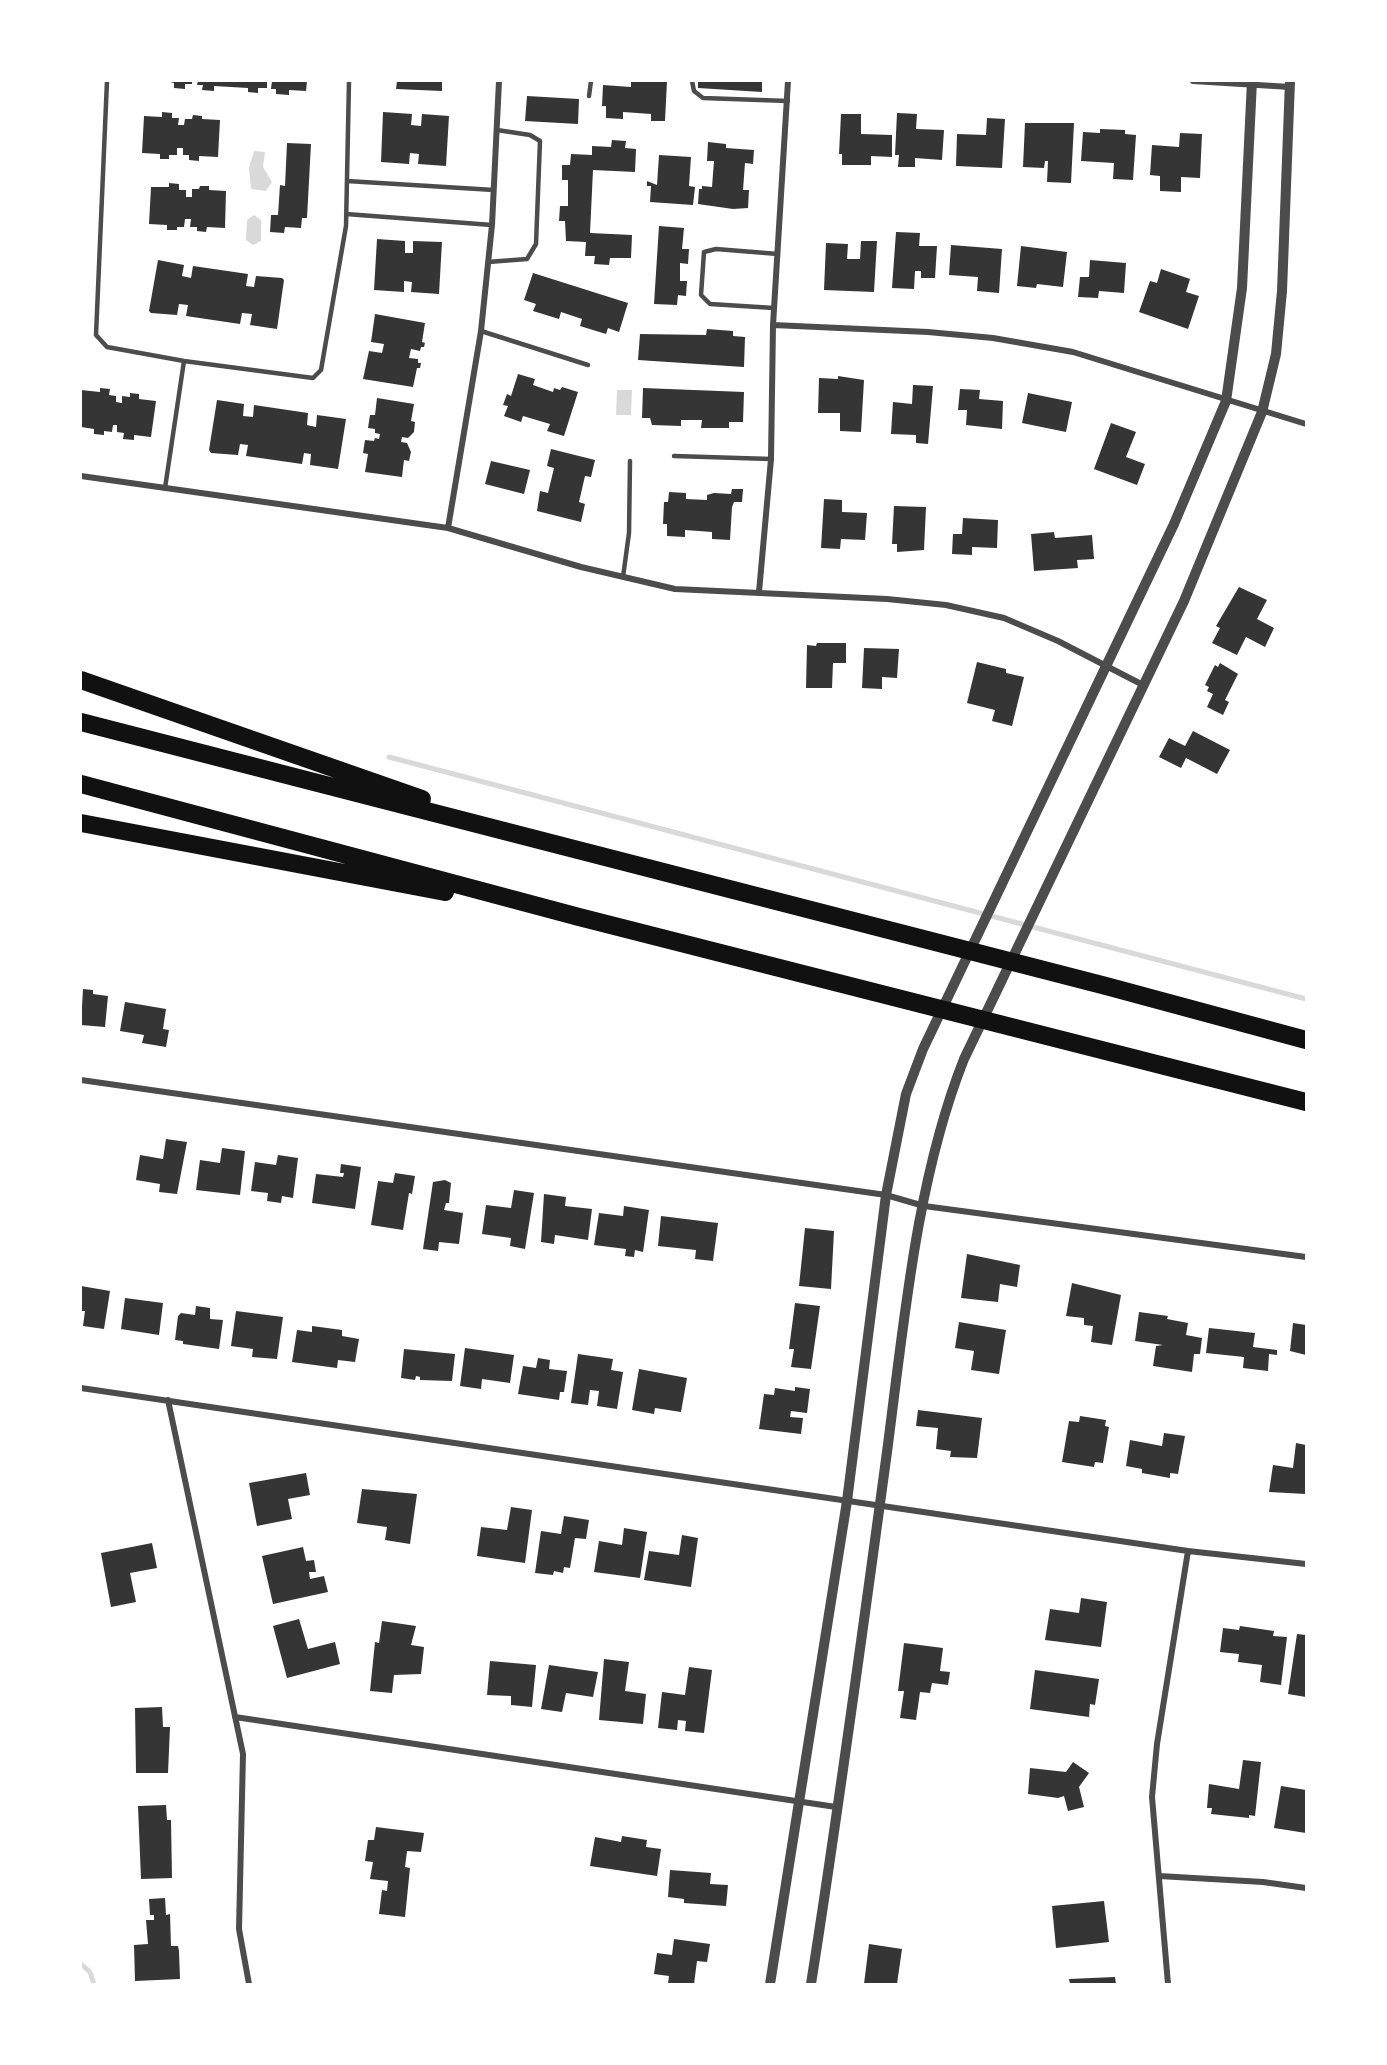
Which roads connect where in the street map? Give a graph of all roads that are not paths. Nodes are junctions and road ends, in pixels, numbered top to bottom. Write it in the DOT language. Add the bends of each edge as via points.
graph roads {
  1 [pos="107,81"];
  2 [pos="349,81"];
  3 [pos="499,81"];
  4 [pos="591,81"];
  5 [pos="692,81"];
  6 [pos="788,81"];
  7 [pos="1193,81"];
  8 [pos="1252,82"];
  9 [pos="1290,84"];
  10 [pos="589,96"];
  11 [pos="788,101"];
  12 [pos="496,130"];
  13 [pos="347,181"];
  14 [pos="494,190"];
  15 [pos="346,214"];
  16 [pos="492,225"];
  17 [pos="778,254"];
  18 [pos="488,262"];
  19 [pos="774,308"];
  20 [pos="772,325"];
  21 [pos="481,331"];
  22 [pos="184,361"];
  23 [pos="588,365"];
  24 [pos="1226,401"];
  25 [pos="1262,412"];
  26 [pos="1306,424"];
  27 [pos="674,456"];
  28 [pos="771,459"];
  29 [pos="630,461"];
  30 [pos="81,476"];
  31 [pos="165,488"];
  32 [pos="448,528"];
  33 [pos="623,577"];
  34 [pos="759,591"];
  35 [pos="1106,666"];
  36 [pos="81,680"];
  37 [pos="1143,685"];
  38 [pos="81,722"];
  39 [pos="81,784"];
  40 [pos="81,823"];
  41 [pos="548,842"];
  42 [pos="579,916"];
  43 [pos="1306,1040"];
  44 [pos="81,1080"];
  45 [pos="1306,1102"];
  46 [pos="885,1195"];
  47 [pos="924,1206"];
  48 [pos="1306,1257"];
  49 [pos="81,1388"];
  50 [pos="168,1400"];
  51 [pos="847,1501"];
  52 [pos="880,1505"];
  53 [pos="1188,1551"];
  54 [pos="1306,1564"];
  55 [pos="235,1717"];
  56 [pos="800,1802"];
  57 [pos="836,1808"];
  58 [pos="1159,1876"];
  59 [pos="1306,1888"];
  60 [pos="249,1984"];
  61 [pos="770,1984"];
  62 [pos="811,1984"];
  63 [pos="1168,1984"];
  1 -- 22 [label="lane" via="96,335 107,347"];
  2 -- 13 [label="lane"];
  3 -- 12 [label="street"];
  4 -- 10 [label="lane"];
  5 -- 11 [label="lane" via="694,91 703,98"];
  6 -- 11 [label="street"];
  7 -- 8 [label="street"];
  8 -- 9 [label="street"];
  8 -- 24 [label="street" via="1242,288"];
  9 -- 25 [label="street" via="1282,291 1276,354"];
  11 -- 17 [label="street"];
  12 -- 14 [label="street"];
  12 -- 18 [label="lane" via="530,135 540,141 536,244 527,259"];
  13 -- 14 [label="lane"];
  13 -- 15 [label="lane"];
  14 -- 16 [label="street"];
  15 -- 16 [label="lane"];
  15 -- 22 [label="lane" via="321,370 313,378"];
  16 -- 18 [label="street"];
  17 -- 19 [label="street"];
  17 -- 19 [label="lane" via="716,249 704,252 703,300 710,304"];
  18 -- 21 [label="street"];
  19 -- 20 [label="street"];
  20 -- 24 [label="street" via="993,338 1073,352"];
  20 -- 28 [label="street"];
  21 -- 23 [label="lane"];
  21 -- 32 [label="street"];
  22 -- 31 [label="lane"];
  24 -- 25 [label="street"];
  24 -- 35 [label="street" via="1174,524"];
  25 -- 26 [label="street"];
  25 -- 37 [label="street" via="1215,529"];
  27 -- 28 [label="lane"];
  28 -- 34 [label="street"];
  29 -- 33 [label="lane" via="629,533"];
  30 -- 31 [label="street"];
  31 -- 32 [label="street"];
  32 -- 33 [label="street"];
  33 -- 34 [label="street" via="675,589"];
  34 -- 35 [label="street" via="946,605 1004,618"];
  35 -- 37 [label="street"];
  35 -- 46 [label="street" via="923,1049 906,1094"];
  36 -- 41 [label="highway"];
  37 -- 47 [label="street" via="964,1059 947,1103"];
  38 -- 41 [label="highway"];
  39 -- 42 [label="highway"];
  40 -- 42 [label="highway"];
  41 -- 43 [label="highway"];
  42 -- 45 [label="highway"];
  44 -- 46 [label="street"];
  46 -- 47 [label="street"];
  46 -- 51 [label="street"];
  47 -- 48 [label="street"];
  47 -- 52 [label="street"];
  49 -- 50 [label="street"];
  50 -- 51 [label="street"];
  50 -- 55 [label="street"];
  51 -- 52 [label="street"];
  51 -- 56 [label="street"];
  52 -- 53 [label="street"];
  52 -- 57 [label="street"];
  53 -- 54 [label="street"];
  53 -- 58 [label="street" via="1156,1744 1152,1797"];
  55 -- 56 [label="street"];
  55 -- 60 [label="street" via="243,1754 239,1929"];
  56 -- 57 [label="street"];
  56 -- 61 [label="street"];
  57 -- 62 [label="street"];
  58 -- 59 [label="street"];
  58 -- 63 [label="street"];
}
